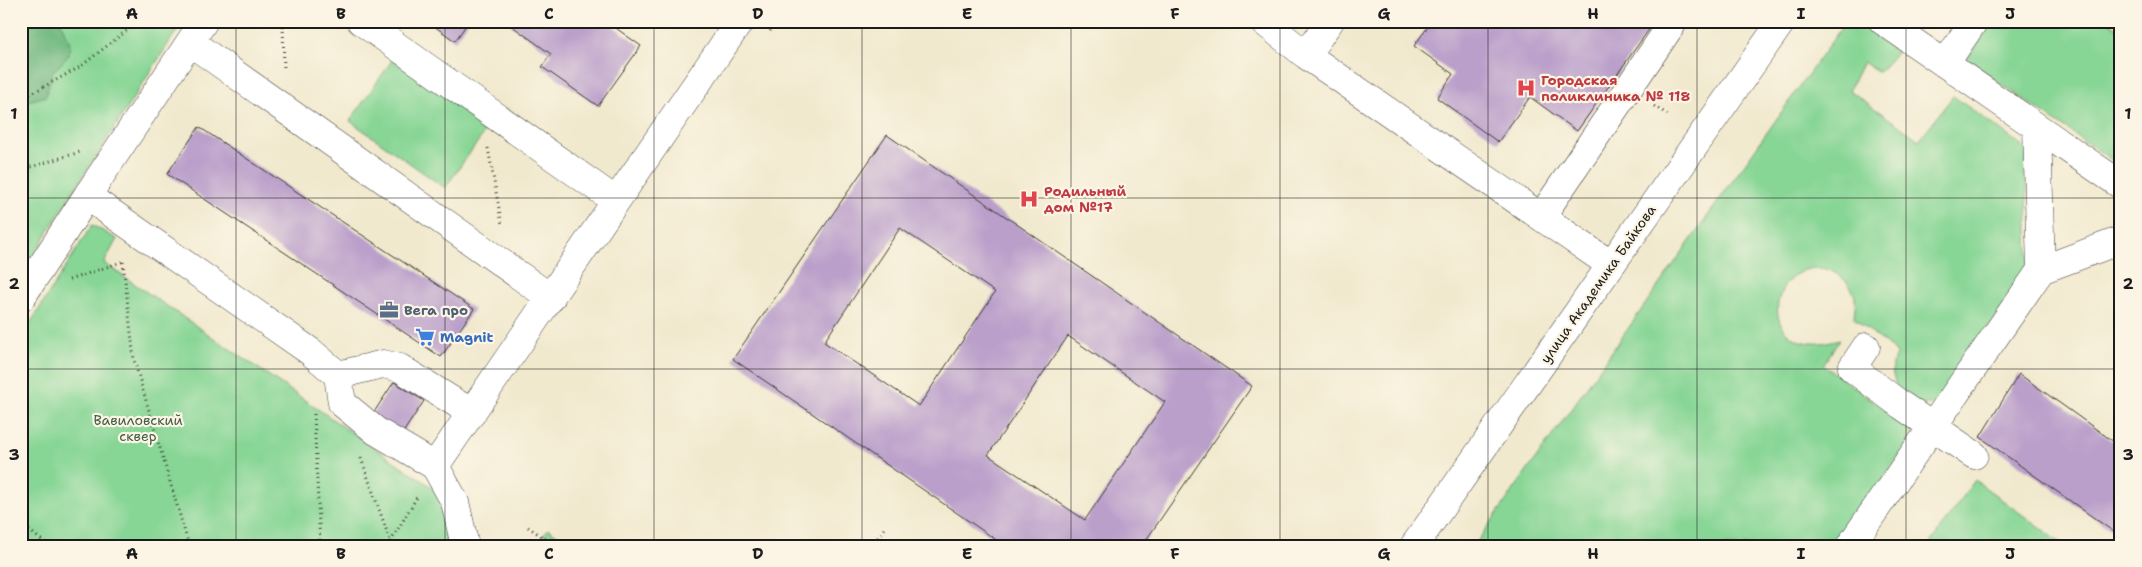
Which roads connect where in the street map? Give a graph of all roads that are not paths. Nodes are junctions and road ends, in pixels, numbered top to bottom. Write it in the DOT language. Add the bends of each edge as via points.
graph roads {
  1 [pos="361,21"];
  2 [pos="740,21"];
  3 [pos="1263,21"];
  4 [pos="1330,21"];
  5 [pos="1674,21"];
  6 [pos="1782,21"];
  7 [pos="1883,21"];
  8 [pos="1974,21"];
  9 [pos="197,32"];
  10 [pos="1306,55"];
  11 [pos="1945,64"];
  12 [pos="2037,127"];
  13 [pos="2121,185"];
  14 [pos="87,196"];
  15 [pos="616,201"];
  16 [pos="1541,217"];
  17 [pos="2121,240"];
  18 [pos="1611,265"];
  19 [pos="2041,270"];
  20 [pos="21,298"];
  21 [pos="551,298"];
  22 [pos="1866,347"];
  23 [pos="338,375"];
  24 [pos="472,413"];
  25 [pos="1933,427"];
  26 [pos="1974,455"];
  27 [pos="435,466"];
  28 [pos="465,546"];
  29 [pos="1414,546"];
  30 [pos="1850,546"];
  1 -- 15 [label="street"];
  2 -- 15 [label="street"];
  3 -- 10 [label="street"];
  4 -- 10 [label="street"];
  5 -- 16 [label="street"];
  6 -- 18 [label="street, улица Академика Байкова"];
  7 -- 11 [label="street"];
  8 -- 11 [label="street"];
  9 -- 14 [label="street"];
  9 -- 21 [label="street"];
  10 -- 16 [label="street"];
  11 -- 12 [label="street"];
  12 -- 13 [label="street"];
  12 -- 19 [label="street"];
  14 -- 20 [label="street"];
  14 -- 23 [label="street" via="311,352"];
  15 -- 21 [label="street"];
  16 -- 18 [label="street"];
  17 -- 19 [label="street"];
  18 -- 29 [label="street, улица Академика Байкова"];
  19 -- 25 [label="street"];
  21 -- 24 [label="street"];
  22 -- 25 [label="street" via="1852,368"];
  23 -- 24 [label="street" via="383,364 400,368"];
  23 -- 27 [label="street" via="342,403 376,432"];
  24 -- 27 [label="street"];
  25 -- 26 [label="street"];
  25 -- 30 [label="street"];
  27 -- 28 [label="street" via="455,502"];
}
